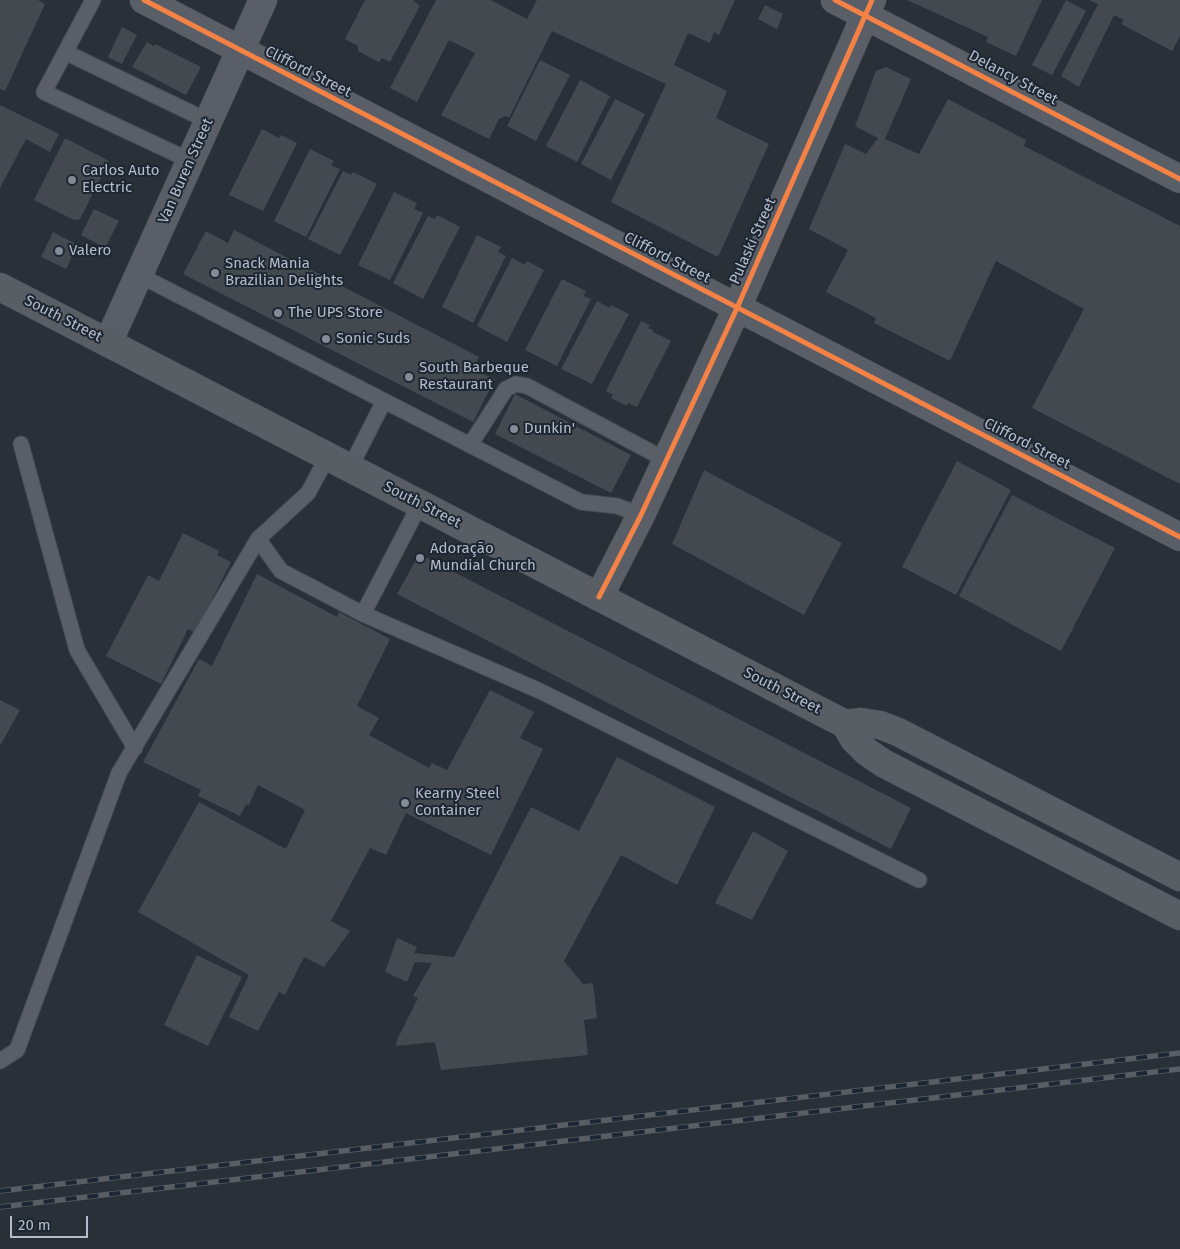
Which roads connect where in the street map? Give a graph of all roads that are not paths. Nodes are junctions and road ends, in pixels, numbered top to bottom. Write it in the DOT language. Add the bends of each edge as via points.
graph roads {
  1 [pos="93,0"];
  2 [pos="144,0"];
  3 [pos="263,0"];
  4 [pos="834,0"];
  5 [pos="868,8"];
  6 [pos="240,51"];
  7 [pos="65,52"];
  8 [pos="208,122"];
  9 [pos="191,161"];
  10 [pos="1180,179"];
  11 [pos="139,275"];
  12 [pos="0,287"];
  13 [pos="737,308"];
  14 [pos="108,343"];
  15 [pos="384,401"];
  16 [pos="21,444"];
  17 [pos="470,445"];
  18 [pos="666,460"];
  19 [pos="339,462"];
  20 [pos="420,504"];
  21 [pos="641,515"];
  22 [pos="1180,537"];
  23 [pos="258,539"];
  24 [pos="599,597"];
  25 [pos="363,614"];
  26 [pos="845,724"];
  27 [pos="135,748"];
  28 [pos="1180,878"];
  29 [pos="919,880"];
  30 [pos="1180,916"];
  31 [pos="0,1061"];
  1 -- 7 [label="lane"];
  2 -- 6 [label="street, Clifford Street"];
  3 -- 6 [label="street, Van Buren Street"];
  4 -- 5 [label="street, Delancy Street"];
  5 -- 10 [label="street, Delancy Street"];
  5 -- 13 [label="street, Pulaski Street"];
  6 -- 8 [label="street, Van Buren Street"];
  6 -- 13 [label="street, Clifford Street"];
  7 -- 8 [label="lane"];
  7 -- 9 [label="lane" via="44,92"];
  8 -- 9 [label="street, Van Buren Street"];
  9 -- 11 [label="street, Van Buren Street"];
  11 -- 14 [label="street, Van Buren Street"];
  11 -- 15 [label="lane"];
  12 -- 14 [label="main road, South Street"];
  13 -- 18 [label="street, Pulaski Street"];
  13 -- 22 [label="street, Clifford Street"];
  14 -- 19 [label="main road, South Street"];
  15 -- 17 [label="lane"];
  15 -- 19 [label="lane"];
  16 -- 27 [label="lane" via="77,650"];
  17 -- 18 [label="lane" via="506,388 516,384 527,386"];
  17 -- 21 [label="lane" via="581,502 616,506"];
  18 -- 21 [label="street, Pulaski Street"];
  19 -- 20 [label="main road, South Street"];
  19 -- 23 [label="lane"];
  20 -- 24 [label="main road, South Street"];
  20 -- 25 [label="lane"];
  21 -- 24 [label="street, Pulaski Street"];
  23 -- 25 [label="lane" via="281,571"];
  23 -- 27 [label="lane"];
  24 -- 26 [label="main road, South Street"];
  25 -- 29 [label="lane" via="540,691"];
  26 -- 28 [label="main road, South Street" via="861,722 898,732"];
  26 -- 30 [label="main road, South Street" via="854,739 883,763"];
  27 -- 31 [label="lane" via="119,773 17,1050"];
}
